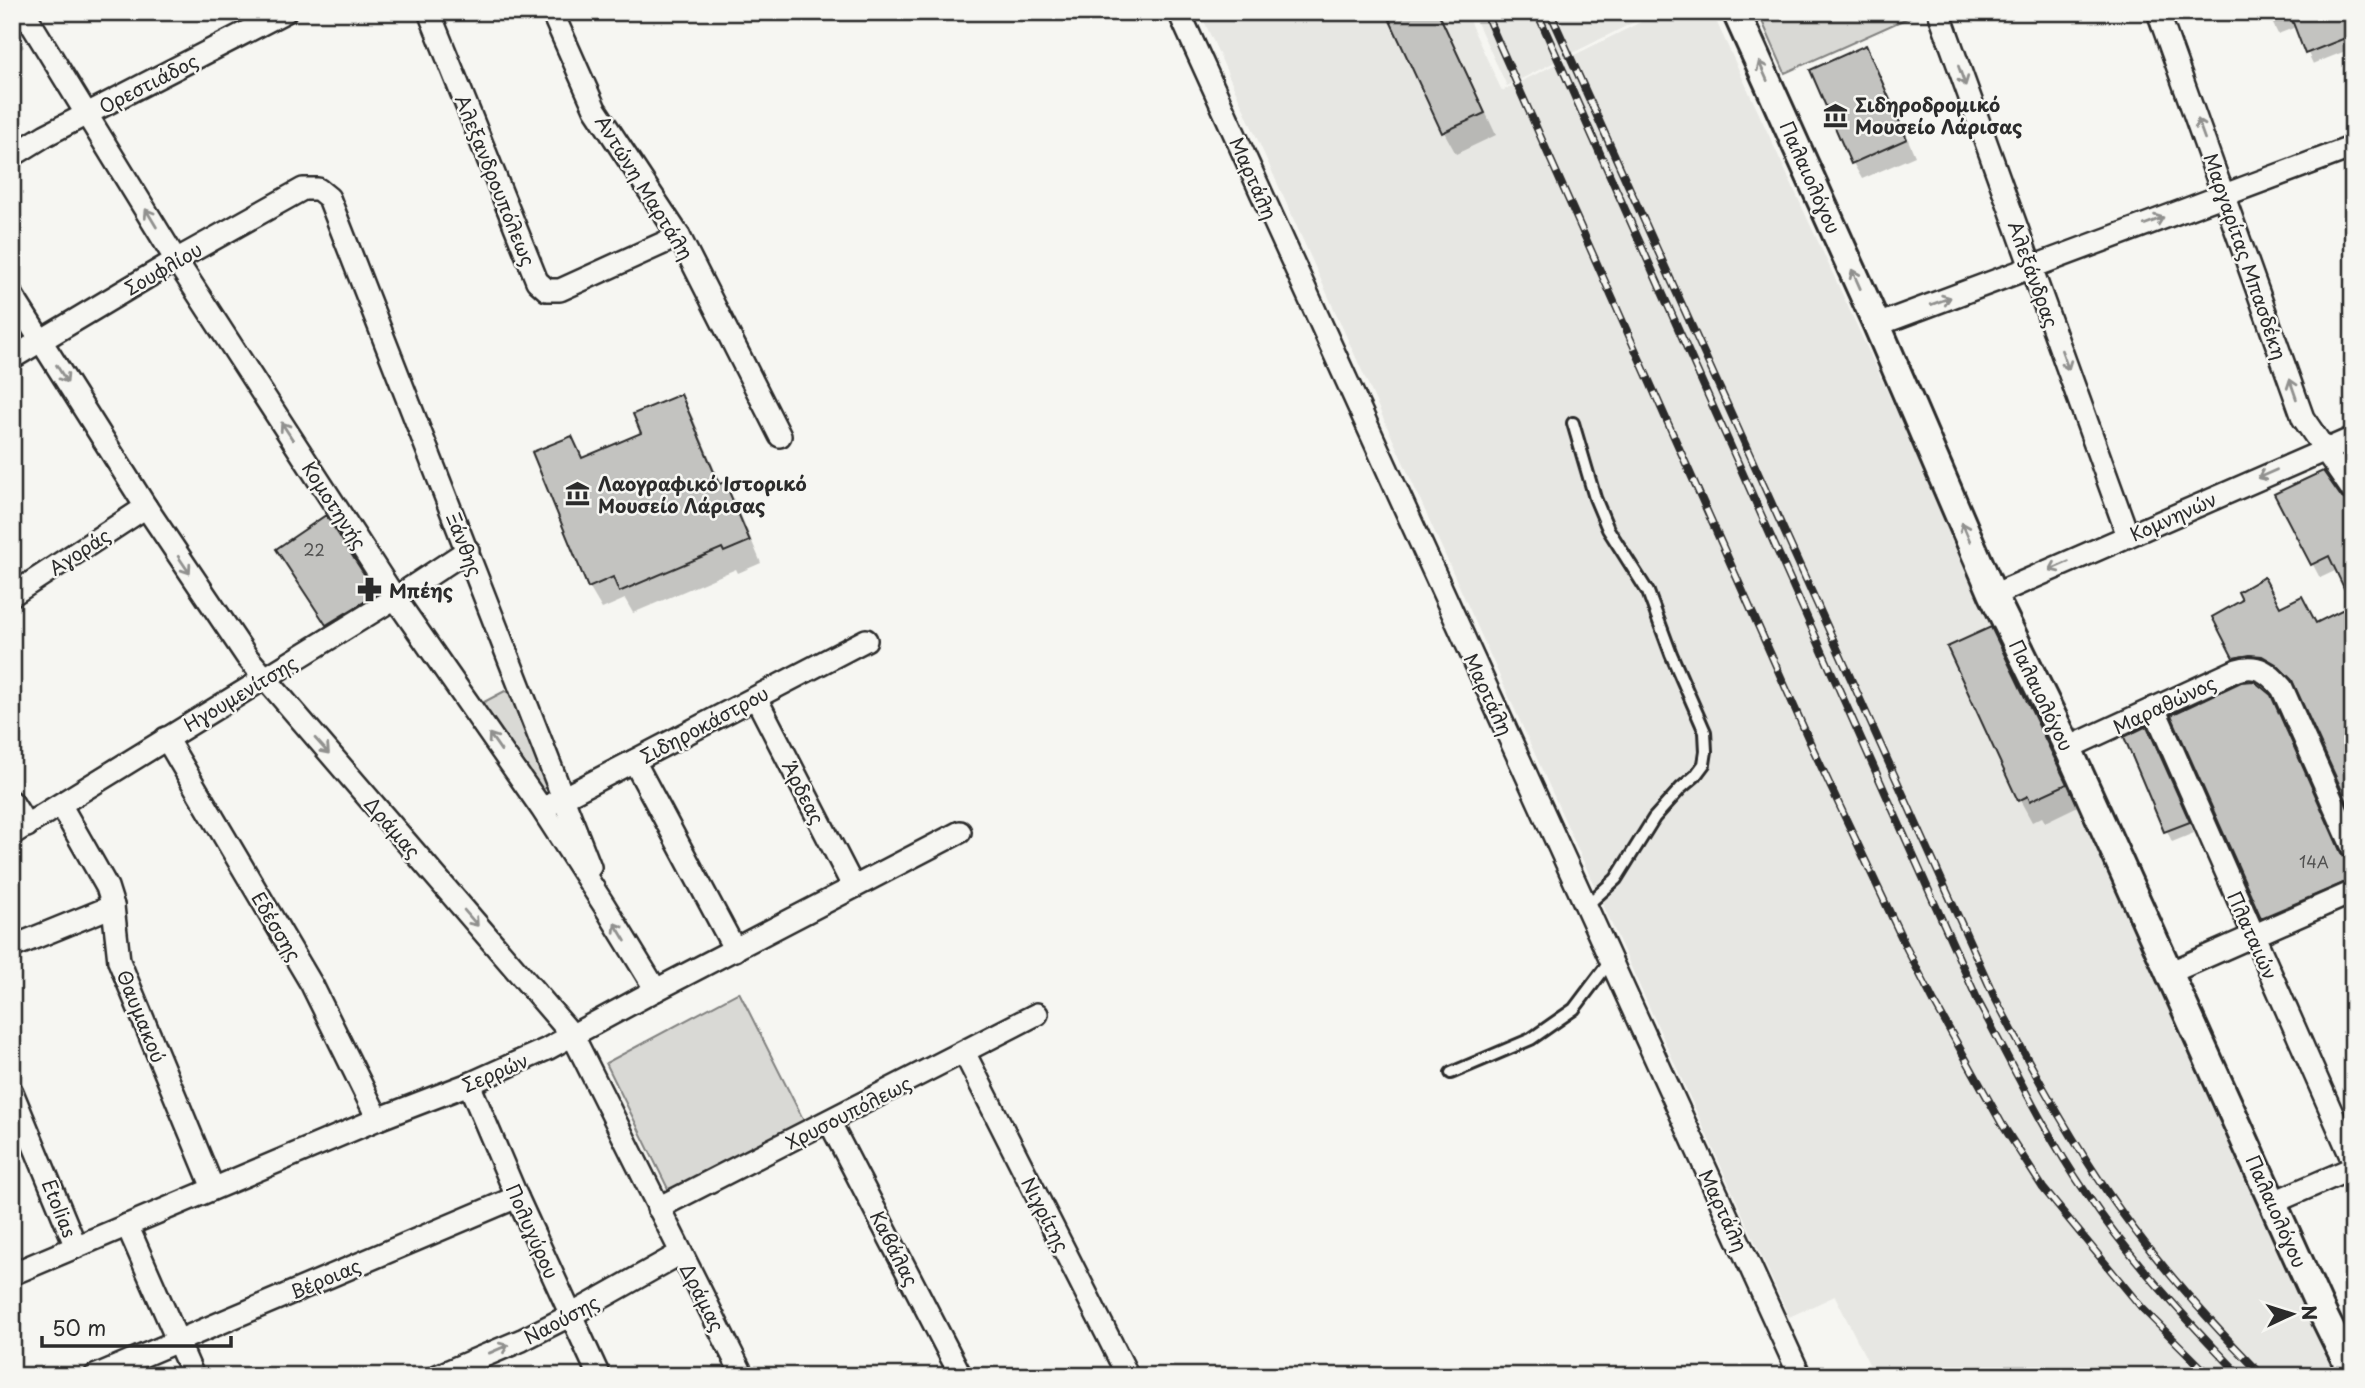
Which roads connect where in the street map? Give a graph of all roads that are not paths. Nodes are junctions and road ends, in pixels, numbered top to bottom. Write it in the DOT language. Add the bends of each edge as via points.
graph roads {
  1 [pos="24,12"];
  2 [pos="285,12"];
  3 [pos="429,12"];
  4 [pos="552,12"];
  5 [pos="1179,12"];
  6 [pos="1736,12"];
  7 [pos="1939,12"];
  8 [pos="2158,12"];
  9 [pos="88,114"];
  10 [pos="2353,147"];
  11 [pos="12,156"];
  12 [pos="318,188"];
  13 [pos="2225,195"];
  14 [pos="679,236"];
  15 [pos="176,260"];
  16 [pos="2031,267"];
  17 [pos="12,295"];
  18 [pos="1877,325"];
  19 [pos="41,340"];
  20 [pos="12,358"];
  21 [pos="1573,423"];
  22 [pos="780,436"];
  23 [pos="2353,438"];
  24 [pos="2323,450"];
  25 [pos="2353,491"];
  26 [pos="146,507"];
  27 [pos="2128,536"];
  28 [pos="468,550"];
  29 [pos="12,595"];
  30 [pos="1993,595"];
  31 [pos="396,598"];
  32 [pos="866,640"];
  33 [pos="263,678"];
  34 [pos="755,698"];
  35 [pos="2154,708"];
  36 [pos="166,738"];
  37 [pos="2068,748"];
  38 [pos="634,761"];
  39 [pos="564,796"];
  40 [pos="12,802"];
  41 [pos="61,806"];
  42 [pos="542,809"];
  43 [pos="20,830"];
  44 [pos="960,832"];
  45 [pos="2353,848"];
  46 [pos="853,886"];
  47 [pos="2352,896"];
  48 [pos="604,905"];
  49 [pos="113,906"];
  50 [pos="1586,906"];
  51 [pos="2252,935"];
  52 [pos="12,947"];
  53 [pos="735,950"];
  54 [pos="1611,960"];
  55 [pos="2169,973"];
  56 [pos="656,990"];
  57 [pos="1037,1014"];
  58 [pos="573,1037"];
  59 [pos="964,1052"];
  60 [pos="1451,1073"];
  61 [pos="469,1084"];
  62 [pos="12,1092"];
  63 [pos="377,1119"];
  64 [pos="829,1121"];
  65 [pos="2353,1161"];
  66 [pos="2353,1168"];
  67 [pos="213,1188"];
  68 [pos="517,1197"];
  69 [pos="2274,1202"];
  70 [pos="658,1208"];
  71 [pos="127,1225"];
  72 [pos="76,1247"];
  73 [pos="681,1253"];
  74 [pos="12,1274"];
  75 [pos="571,1315"];
  76 [pos="177,1340"];
  77 [pos="2353,1375"];
  78 [pos="95,1376"];
  79 [pos="193,1376"];
  80 [pos="437,1376"];
  81 [pos="599,1376"];
  82 [pos="743,1376"];
  83 [pos="961,1376"];
  84 [pos="1128,1376"];
  85 [pos="1800,1376"];
  1 -- 9 [label="street, Κομοτηνής"];
  2 -- 9 [label="street, Ορεστιάδος"];
  3 -- 14 [label="street, Αλεξανδρουπόλεως" via="537,281 547,290 560,290"];
  4 -- 14 [label="street, Αντώνη Μαρτάλη" via="595,109"];
  5 -- 50 [label="street, Μαρτάλη"];
  18 -- 6 [label="street, Παλαιολόγου, one-way"];
  7 -- 16 [label="street, Αλεξάνδρας, one-way"];
  13 -- 8 [label="street, Μαργαρίτας Μπασδέκη, one-way"];
  9 -- 11 [label="street, Ορεστιάδος"];
  15 -- 9 [label="street, Κομοτηνής, one-way"];
  10 -- 13 [label="street"];
  12 -- 15 [label="street, Σουφλίου" via="303,189"];
  12 -- 28 [label="street, Ξάνθης" via="329,198"];
  16 -- 13 [label="street, one-way"];
  24 -- 13 [label="street, Μαργαρίτας Μπασδέκη, one-way" via="2298,405"];
  14 -- 22 [label="street, Αντώνη Μαρτάλη"];
  15 -- 19 [label="street, Σουφλίου"];
  31 -- 15 [label="street, Κομοτηνής, one-way"];
  18 -- 16 [label="street, one-way"];
  16 -- 27 [label="street, Αλεξάνδρας, one-way"];
  17 -- 19 [label="street, Δράμας"];
  30 -- 18 [label="street, Παλαιολόγου, one-way"];
  19 -- 20 [label="street, Σουφλίου"];
  19 -- 26 [label="street, Δράμας, one-way"];
  21 -- 50 [label="lane" via="1595,498 1653,603 1704,732 1706,751 1704,764 1654,818 1616,880"];
  23 -- 24 [label="street, Κομνηνών"];
  24 -- 25 [label="street, Μαργαρίτας Μπασδέκη"];
  24 -- 27 [label="street, Κομνηνών, one-way"];
  26 -- 29 [label="street, Αγοράς"];
  26 -- 33 [label="street, Δράμας, one-way"];
  27 -- 30 [label="street, Κομνηνών, one-way"];
  28 -- 31 [label="street, Ηγουμενίτσης"];
  28 -- 39 [label="street, Ξάνθης"];
  30 -- 37 [label="street, Παλαιολόγου"];
  31 -- 33 [label="street, Ηγουμενίτσης"];
  42 -- 31 [label="street, Κομοτηνής, one-way"];
  32 -- 34 [label="street, Σιδηροκάστρου"];
  33 -- 36 [label="street, Ηγουμενίτσης"];
  33 -- 58 [label="street, Δράμας, one-way"];
  34 -- 38 [label="street, Σιδηροκάστρου"];
  34 -- 46 [label="street, Άρδεας"];
  35 -- 37 [label="street, Μαραθώνος"];
  35 -- 45 [label="street, Μαραθώνος" via="2237,670 2251,667 2269,673 2282,688"];
  35 -- 51 [label="street, Πλαταιών"];
  36 -- 41 [label="street, Ηγουμενίτσης"];
  36 -- 63 [label="street, Εδέσσης" via="312,985"];
  37 -- 55 [label="street, Παλαιολόγου"];
  38 -- 39 [label="street, Σιδηροκάστρου"];
  38 -- 53 [label="street"];
  39 -- 42 [label="street, Σιδηροκάστρου"];
  39 -- 48 [label="street, Ξάνθης"];
  40 -- 43 [label="street"];
  41 -- 43 [label="street, Ηγουμενίτσης"];
  41 -- 49 [label="street, Θαυμακού"];
  42 -- 48 [label="street, Κομοτηνής"];
  44 -- 46 [label="street, Σερρών"];
  46 -- 53 [label="street, Σερρών"];
  47 -- 51 [label="street"];
  56 -- 48 [label="street, Κομοτηνής, one-way"];
  49 -- 52 [label="street"];
  49 -- 67 [label="street, Θαυμακού" via="119,961"];
  50 -- 54 [label="street, Μαρτάλη"];
  51 -- 55 [label="street"];
  51 -- 65 [label="street, Πλαταιών"];
  53 -- 56 [label="street, Σερρών"];
  54 -- 60 [label="lane" via="1574,1009 1531,1039"];
  54 -- 85 [label="street, Μαρτάλη"];
  55 -- 69 [label="street, Παλαιολόγου"];
  56 -- 58 [label="street, Σερρών"];
  57 -- 59 [label="street, Χρυσουπόλεως"];
  58 -- 61 [label="street, Σερρών"];
  58 -- 70 [label="street, Δράμας"];
  59 -- 64 [label="street, Χρυσουπόλεως"];
  59 -- 84 [label="street, Νιγρίτης"];
  61 -- 63 [label="street, Σερρών"];
  61 -- 68 [label="street, Πολυγύρου"];
  62 -- 72 [label="street, Etolias"];
  63 -- 67 [label="street, Σερρών"];
  64 -- 70 [label="street, Χρυσουπόλεως"];
  64 -- 83 [label="street, Καβάλας"];
  66 -- 69 [label="street"];
  67 -- 71 [label="street, Σερρών"];
  68 -- 75 [label="street, Πολυγύρου"];
  68 -- 76 [label="street, Βέροιας"];
  69 -- 77 [label="street, Παλαιολόγου"];
  70 -- 73 [label="street, Δράμας"];
  71 -- 72 [label="street, Σερρών"];
  71 -- 76 [label="street"];
  72 -- 74 [label="street, Σερρών"];
  73 -- 75 [label="street, Ναούσης"];
  73 -- 82 [label="street, Δράμας"];
  80 -- 75 [label="street, Ναούσης, one-way"];
  75 -- 81 [label="street, Πολυγύρου"];
  76 -- 78 [label="street, Βέροιας"];
  76 -- 79 [label="street"];
}
